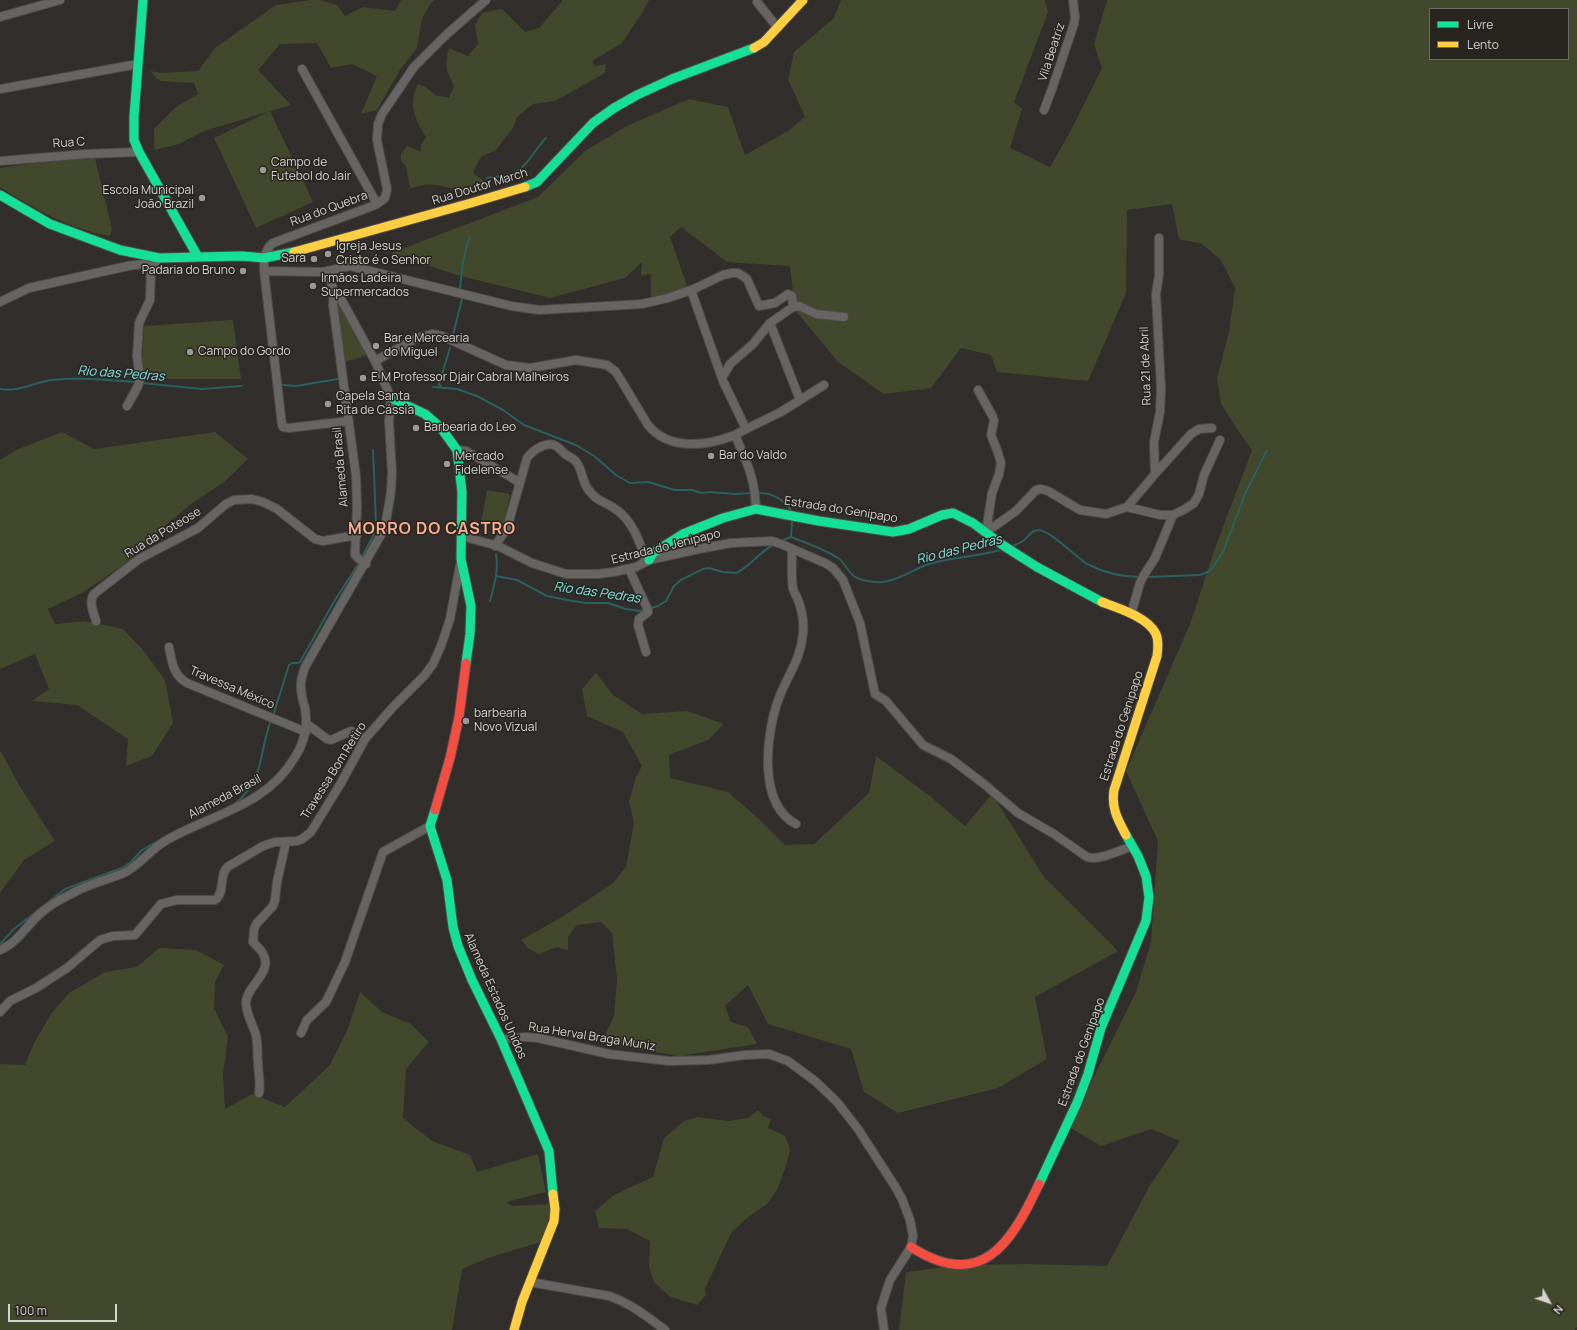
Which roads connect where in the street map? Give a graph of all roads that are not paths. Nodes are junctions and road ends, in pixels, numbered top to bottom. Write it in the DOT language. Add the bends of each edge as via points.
graph roads {
  1 [pos="60,0"];
  2 [pos="143,0"];
  3 [pos="486,0"];
  4 [pos="803,0"];
  5 [pos="1073,0"];
  6 [pos="757,2"];
  7 [pos="0,17"];
  8 [pos="778,28"];
  9 [pos="138,64"];
  10 [pos="302,69"];
  11 [pos="0,89"];
  12 [pos="1044,110"];
  13 [pos="139,152"];
  14 [pos="0,161"];
  15 [pos="0,195"];
  16 [pos="377,204"];
  17 [pos="1159,238"];
  18 [pos="198,257"];
  19 [pos="159,258"];
  20 [pos="264,258"];
  21 [pos="151,266"];
  22 [pos="264,271"];
  23 [pos="328,271"];
  24 [pos="691,290"];
  25 [pos="337,301"];
  26 [pos="0,302"];
  27 [pos="793,307"];
  28 [pos="844,317"];
  29 [pos="770,323"];
  30 [pos="375,361"];
  31 [pos="722,378"];
  32 [pos="824,385"];
  33 [pos="978,390"];
  34 [pos="391,398"];
  35 [pos="800,400"];
  36 [pos="128,406"];
  37 [pos="349,421"];
  38 [pos="1212,428"];
  39 [pos="746,429"];
  40 [pos="735,436"];
  41 [pos="1220,440"];
  42 [pos="457,450"];
  43 [pos="1155,474"];
  44 [pos="519,482"];
  45 [pos="1127,507"];
  46 [pos="756,509"];
  47 [pos="1173,515"];
  48 [pos="986,532"];
  49 [pos="357,535"];
  50 [pos="461,536"];
  51 [pos="495,546"];
  52 [pos="792,549"];
  53 [pos="461,559"];
  54 [pos="648,561"];
  55 [pos="366,564"];
  56 [pos="629,569"];
  57 [pos="1131,614"];
  58 [pos="96,621"];
  59 [pos="169,647"];
  60 [pos="646,652"];
  61 [pos="306,728"];
  62 [pos="365,740"];
  63 [pos="796,824"];
  64 [pos="430,826"];
  65 [pos="286,842"];
  66 [pos="1133,846"];
  67 [pos="0,950"];
  68 [pos="0,1012"];
  69 [pos="301,1033"];
  70 [pos="501,1039"];
  71 [pos="259,1093"];
  72 [pos="911,1247"];
  73 [pos="530,1282"];
  74 [pos="514,1330"];
  75 [pos="665,1330"];
  76 [pos="884,1330"];
  1 -- 7 [label="street"];
  2 -- 9 [label="street"];
  3 -- 16 [label="street, Rua do Quebra" via="414,67 382,114 378,124 377,140 387,189 385,198"];
  4 -- 8 [label="street, Rua Doutor March"];
  5 -- 12 [label="street, Vila Beatriz" via="1074,24"];
  6 -- 8 [label="street"];
  8 -- 20 [label="street, Rua Doutor March" via="764,42 750,50 672,78 603,115 537,182 421,217"];
  9 -- 11 [label="street"];
  9 -- 13 [label="street" via="134,140"];
  10 -- 16 [label="street"];
  13 -- 14 [label="street, Rua C"];
  13 -- 18 [label="street"];
  15 -- 19 [label="street, Rua Doutor March" via="50,224 120,250"];
  16 -- 20 [label="street, Rua do Quebra" via="276,241 270,244"];
  17 -- 43 [label="street, Rua 21 de Abril" via="1156,294 1161,388 1160,412 1154,442"];
  18 -- 19 [label="street, Rua Doutor March"];
  18 -- 20 [label="street, Rua Doutor March"];
  19 -- 21 [label="street"];
  20 -- 22 [label="street"];
  21 -- 26 [label="street" via="128,266 29,288"];
  21 -- 36 [label="street" via="150,300 139,323 139,383"];
  22 -- 23 [label="street"];
  22 -- 37 [label="street" via="283,427"];
  23 -- 24 [label="street" via="350,266 511,306 539,310 642,304"];
  23 -- 25 [label="street"];
  24 -- 27 [label="street" via="723,275 738,273 747,279 759,306 775,303 788,294 792,296"];
  24 -- 31 [label="street"];
  25 -- 30 [label="street"];
  25 -- 37 [label="street, Alameda Brasil"];
  27 -- 28 [label="street" via="799,306 816,314"];
  27 -- 29 [label="street"];
  29 -- 31 [label="street" via="753,344 730,364"];
  29 -- 35 [label="street"];
  30 -- 34 [label="street"];
  30 -- 40 [label="street" via="416,338 432,334 442,336 506,366 534,368 576,360 607,365 616,372 654,433 661,437 694,444 718,442"];
  31 -- 39 [label="street"];
  32 -- 35 [label="street"];
  33 -- 48 [label="street" via="993,417 991,435 1001,463 992,493"];
  34 -- 42 [label="street" via="425,414 441,428"];
  34 -- 55 [label="street" via="389,421 392,472 389,508 382,533"];
  35 -- 39 [label="street"];
  37 -- 49 [label="street, Alameda Brasil" via="356,476"];
  38 -- 43 [label="street" via="1199,429 1191,434"];
  39 -- 40 [label="street"];
  40 -- 46 [label="street" via="752,476"];
  41 -- 47 [label="street" via="1194,503"];
  42 -- 44 [label="street" via="466,451"];
  42 -- 50 [label="street" via="462,492"];
  43 -- 45 [label="street"];
  44 -- 51 [label="street" via="507,528"];
  44 -- 54 [label="street" via="532,451 548,444 555,445 577,462 583,480 594,496 627,518"];
  45 -- 47 [label="street" via="1160,515"];
  45 -- 48 [label="street" via="1106,514 1094,513 1080,510 1048,491 1036,490 1016,511"];
  46 -- 48 [label="street, Estrada do Genipapo" via="893,532 902,532 943,514 952,513"];
  46 -- 54 [label="street, Estrada do Genipapo" via="723,518 683,534 661,546"];
  47 -- 57 [label="street" via="1155,558 1142,579"];
  48 -- 57 [label="street, Estrada do Genipapo" via="1005,547 1055,577"];
  49 -- 55 [label="street, Alameda Brasil" via="355,555"];
  49 -- 58 [label="street, Rua da Poteose" via="323,542 315,540 277,509 263,502 252,498 234,500 198,528 139,559 94,594 91,603"];
  50 -- 51 [label="street, Estrada do Jenipapo"];
  50 -- 53 [label="street"];
  51 -- 56 [label="street, Estrada do Jenipapo" via="566,574 598,574"];
  52 -- 54 [label="street, Estrada do Jenipapo" via="772,541 731,543"];
  52 -- 63 [label="street" via="794,589 800,607 803,633 800,654 778,699 770,735 767,768 770,787 780,812"];
  52 -- 66 [label="street, Estrada do Jenipapo" via="825,563 843,580 860,623 876,694 923,745 951,759 1018,813 1087,857 1098,858"];
  53 -- 62 [label="street, Travessa Bom Retiro" via="450,619 433,664"];
  53 -- 64 [label="street" via="471,606 469,640 459,717"];
  54 -- 56 [label="street, Estrada do Jenipapo"];
  55 -- 61 [label="street" via="305,667 300,688"];
  56 -- 60 [label="street" via="648,610 638,624"];
  57 -- 66 [label="street, Estrada do Genipapo" via="1153,630 1157,636 1158,646 1157,656 1114,788 1113,808"];
  59 -- 61 [label="street, Travessa México" via="176,673 187,683"];
  61 -- 62 [label="street, Travessa México" via="331,740 351,731"];
  61 -- 67 [label="street, Alameda Brasil" via="297,755 275,784 265,792 163,843 129,870 71,893 42,912 11,943"];
  62 -- 65 [label="street, Travessa Bom Retiro" via="311,832 302,839"];
  64 -- 69 [label="street" via="382,854 345,962 326,1002 307,1020"];
  64 -- 70 [label="street, Alameda Estados Unidos" via="447,880 458,946"];
  65 -- 68 [label="street, Travessa Bom Retiro" via="263,846 226,868 220,896 217,899 177,900 161,904 135,935 113,936 100,940 67,968 10,1001"];
  65 -- 71 [label="street" via="273,906 261,917 254,929 253,942 265,960 263,972 250,990 246,1004 258,1044"];
  66 -- 72 [label="street, Estrada do Genipapo" via="1144,868 1147,881 1150,906 1146,921 1101,1028 1078,1100 1029,1204 1005,1242 986,1259 969,1264 944,1264"];
  70 -- 72 [label="street, Rua Herval Braga Muniz" via="538,1038 610,1054 668,1061 708,1060 758,1054 769,1054 788,1061 825,1089 858,1129 902,1199 910,1220 913,1236"];
  70 -- 73 [label="street, Alameda Estados Unidos" via="549,1152 554,1221"];
  72 -- 76 [label="street" via="890,1280 884,1295 881,1308"];
  73 -- 74 [label="street, Alameda Estados Unidos"];
  73 -- 75 [label="street" via="620,1299"];
}
